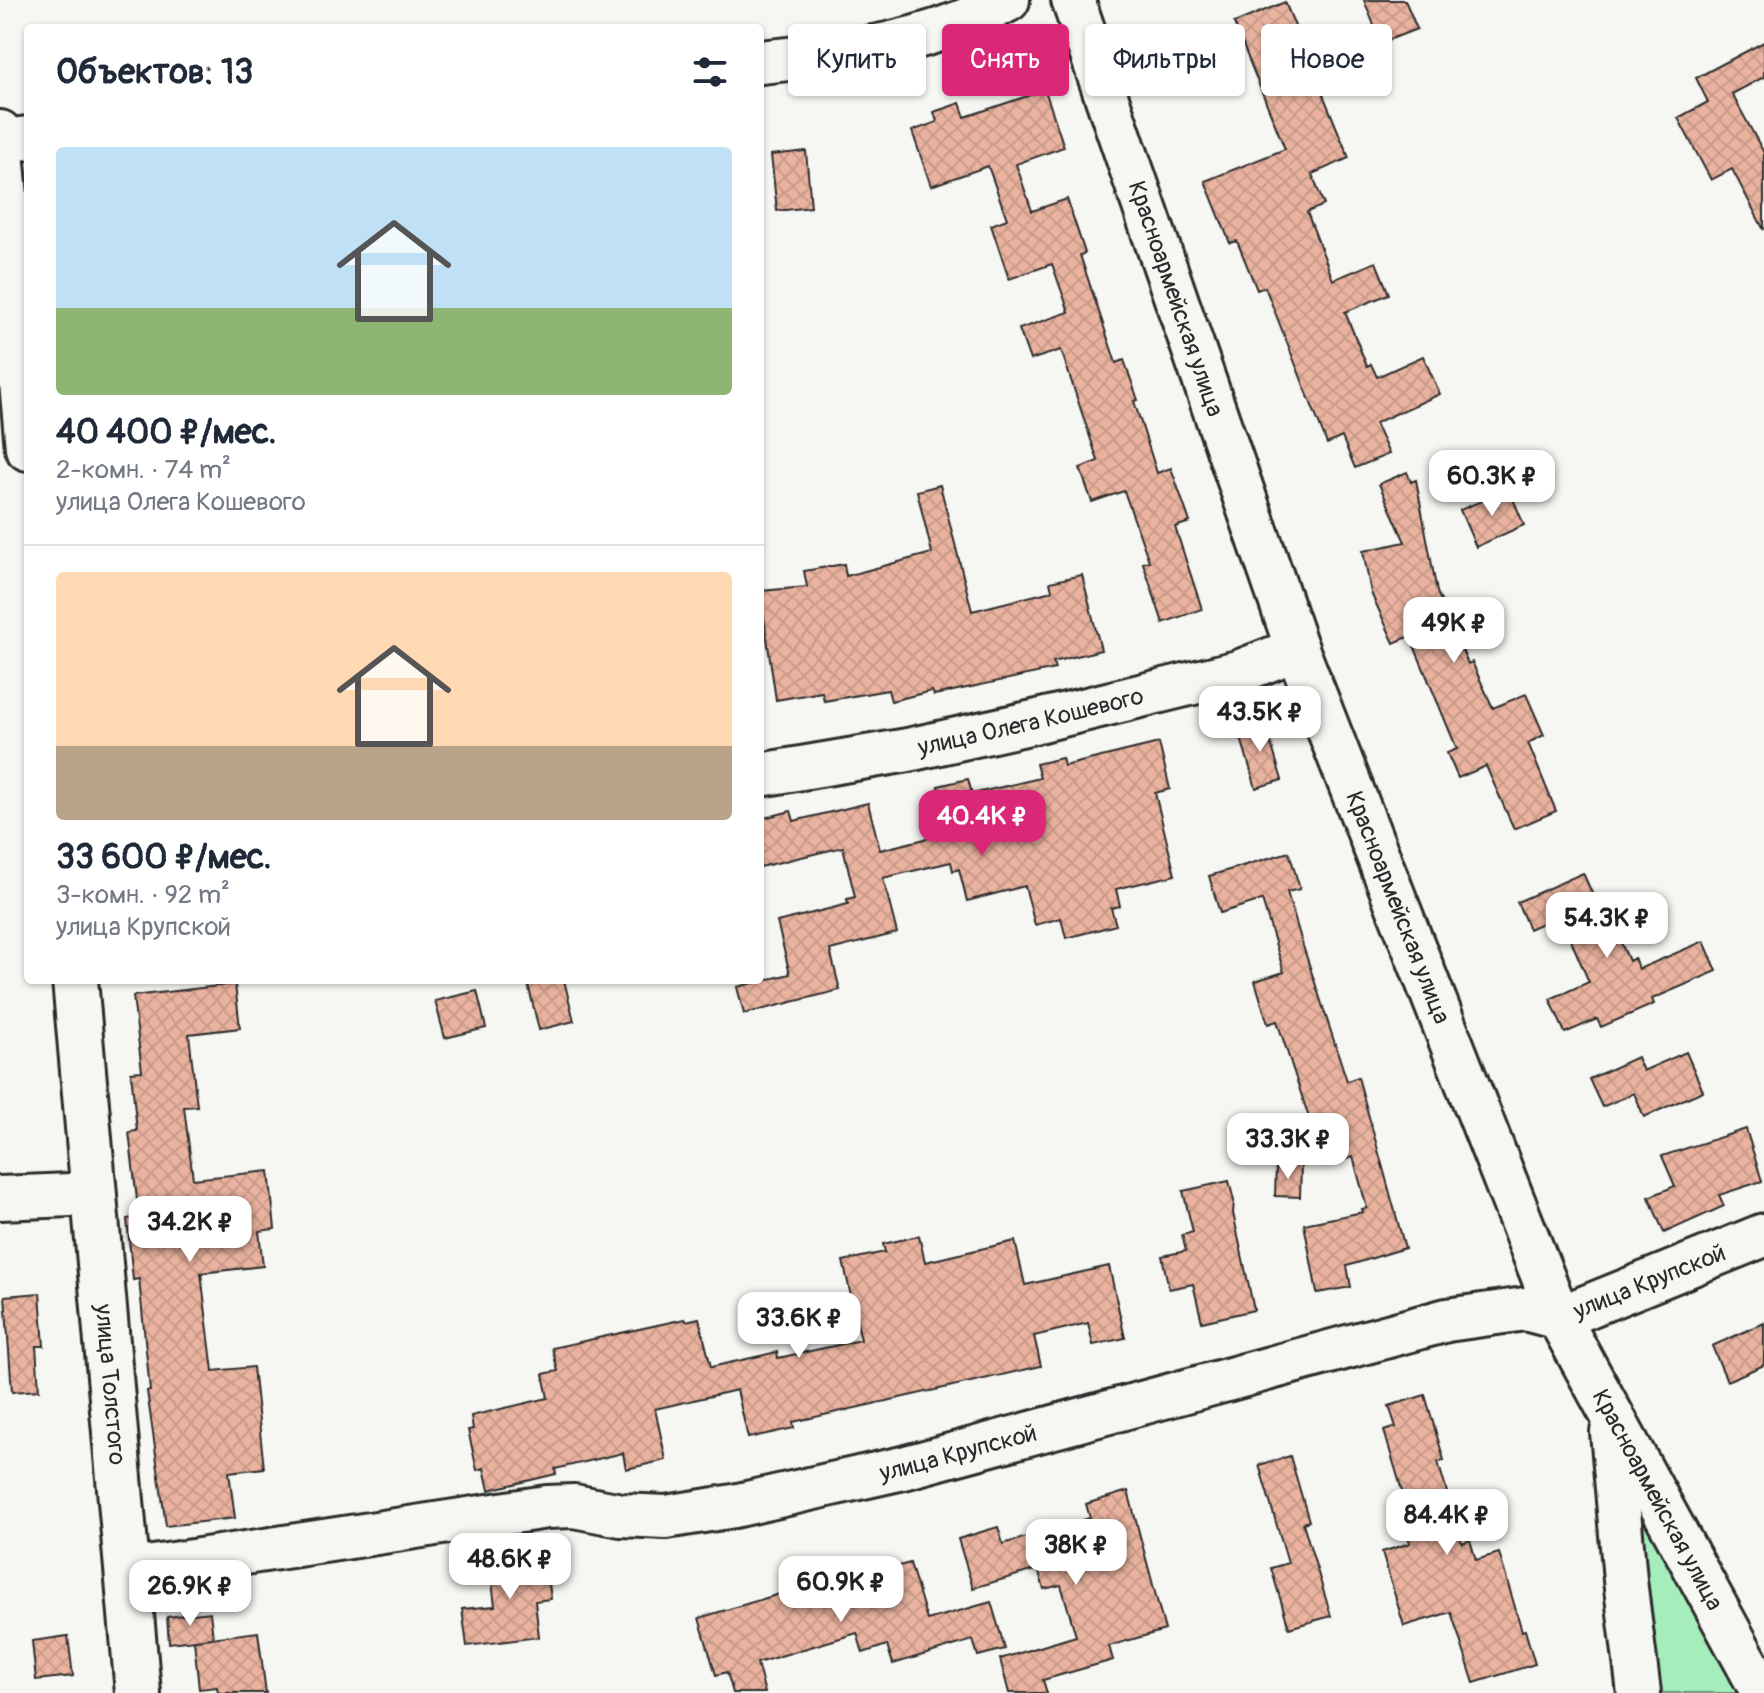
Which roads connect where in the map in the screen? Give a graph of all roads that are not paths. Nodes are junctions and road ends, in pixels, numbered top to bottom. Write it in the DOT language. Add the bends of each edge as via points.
graph roads {
  1 [pos="1008,0"];
  2 [pos="1073,0"];
  3 [pos="764,62"];
  4 [pos="0,132"];
  5 [pos="24,138"];
  6 [pos="0,141"];
  7 [pos="24,404"];
  8 [pos="1297,649"];
  9 [pos="764,774"];
  10 [pos="75,984"];
  11 [pos="94,1194"];
  12 [pos="0,1198"];
  13 [pos="1764,1235"];
  14 [pos="1559,1318"];
  15 [pos="1611,1415"];
  16 [pos="127,1571"];
  17 [pos="138,1693"];
  18 [pos="1639,1693"];
  19 [pos="1763,1693"];
  1 -- 3 [label="street" via="958,24 882,47"];
  2 -- 8 [label="street, Красноармейская улица"];
  4 -- 6 [label="street"];
  5 -- 6 [label="street"];
  6 -- 7 [label="main road"];
  8 -- 9 [label="street, улица Олега Кошевого" via="1238,672 1038,721"];
  8 -- 14 [label="street, Красноармейская улица"];
  10 -- 11 [label="main road, улица Толстого"];
  11 -- 12 [label="street"];
  11 -- 16 [label="main road, улица Толстого"];
  13 -- 14 [label="street, улица Крупской"];
  14 -- 15 [label="street, Красноармейская улица"];
  14 -- 16 [label="street, улица Крупской" via="1525,1309 1447,1320 903,1468 734,1506 666,1517 547,1507"];
  15 -- 18 [label="street"];
  15 -- 19 [label="street, Красноармейская улица"];
  16 -- 17 [label="main road, улица Толстого"];
}
